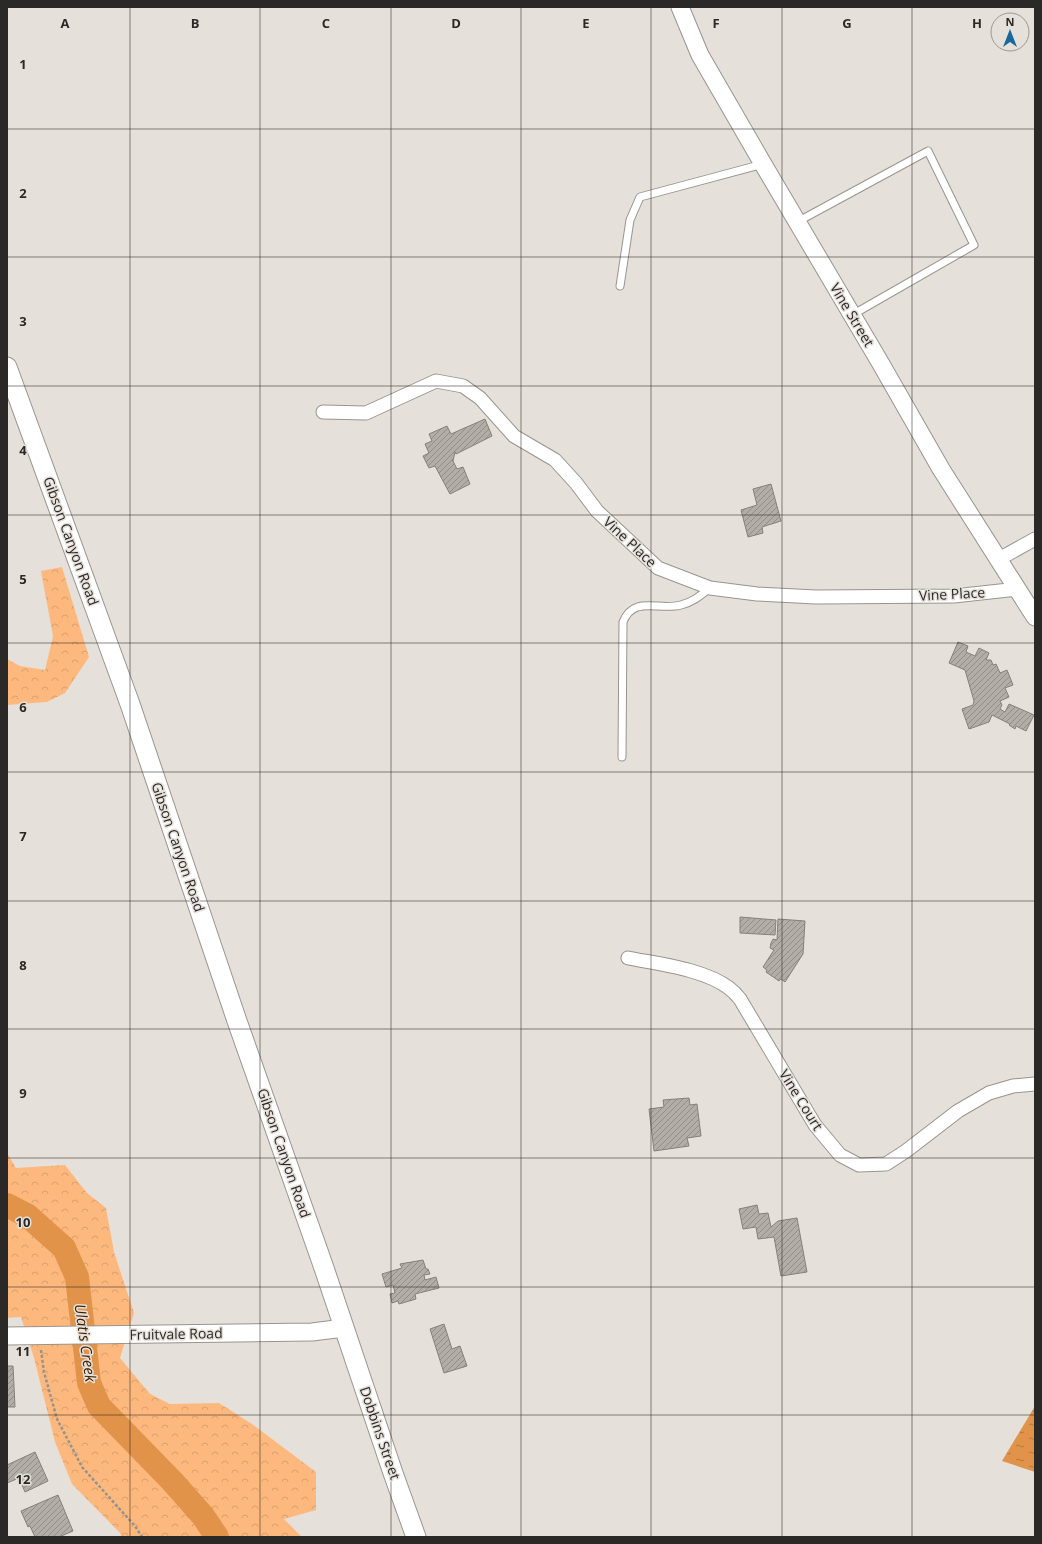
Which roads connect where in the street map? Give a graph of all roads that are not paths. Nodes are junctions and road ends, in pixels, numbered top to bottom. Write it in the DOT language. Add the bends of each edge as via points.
graph roads {
  1 [pos="680,7"];
  2 [pos="763,164"];
  3 [pos="797,222"];
  4 [pos="620,286"];
  5 [pos="852,315"];
  6 [pos="7,367"];
  7 [pos="323,412"];
  8 [pos="1035,539"];
  9 [pos="999,559"];
  10 [pos="710,588"];
  11 [pos="1018,589"];
  12 [pos="1035,617"];
  13 [pos="622,757"];
  14 [pos="628,958"];
  15 [pos="1035,1084"];
  16 [pos="344,1328"];
  17 [pos="7,1336"];
  18 [pos="416,1537"];
  1 -- 2 [label="street, Vine Street" via="700,55"];
  2 -- 3 [label="street, Vine Street"];
  2 -- 4 [label="lane" via="640,197 630,220"];
  3 -- 5 [label="street, Vine Street"];
  3 -- 5 [label="lane" via="928,151 974,245"];
  5 -- 9 [label="street, Vine Street" via="941,469"];
  6 -- 16 [label="main road, Gibson Canyon Road" via="130,704"];
  7 -- 10 [label="street, Vine Place" via="366,413 436,381 463,386 480,398 514,436 555,460 597,511 658,568"];
  8 -- 9 [label="street"];
  9 -- 11 [label="street, Vine Street"];
  10 -- 11 [label="street, Vine Place" via="756,594 816,597 954,596"];
  10 -- 13 [label="lane" via="694,601 665,607 640,606 632,608 625,617"];
  11 -- 12 [label="street, Vine Street"];
  14 -- 15 [label="street, Vine Court" via="687,970 707,976 729,988 740,999 815,1125 840,1155 859,1165 886,1164 958,1111 989,1093 1013,1086"];
  16 -- 17 [label="street, Fruitvale Road" via="312,1332"];
  16 -- 18 [label="main road, Dobbins Street"];
}
